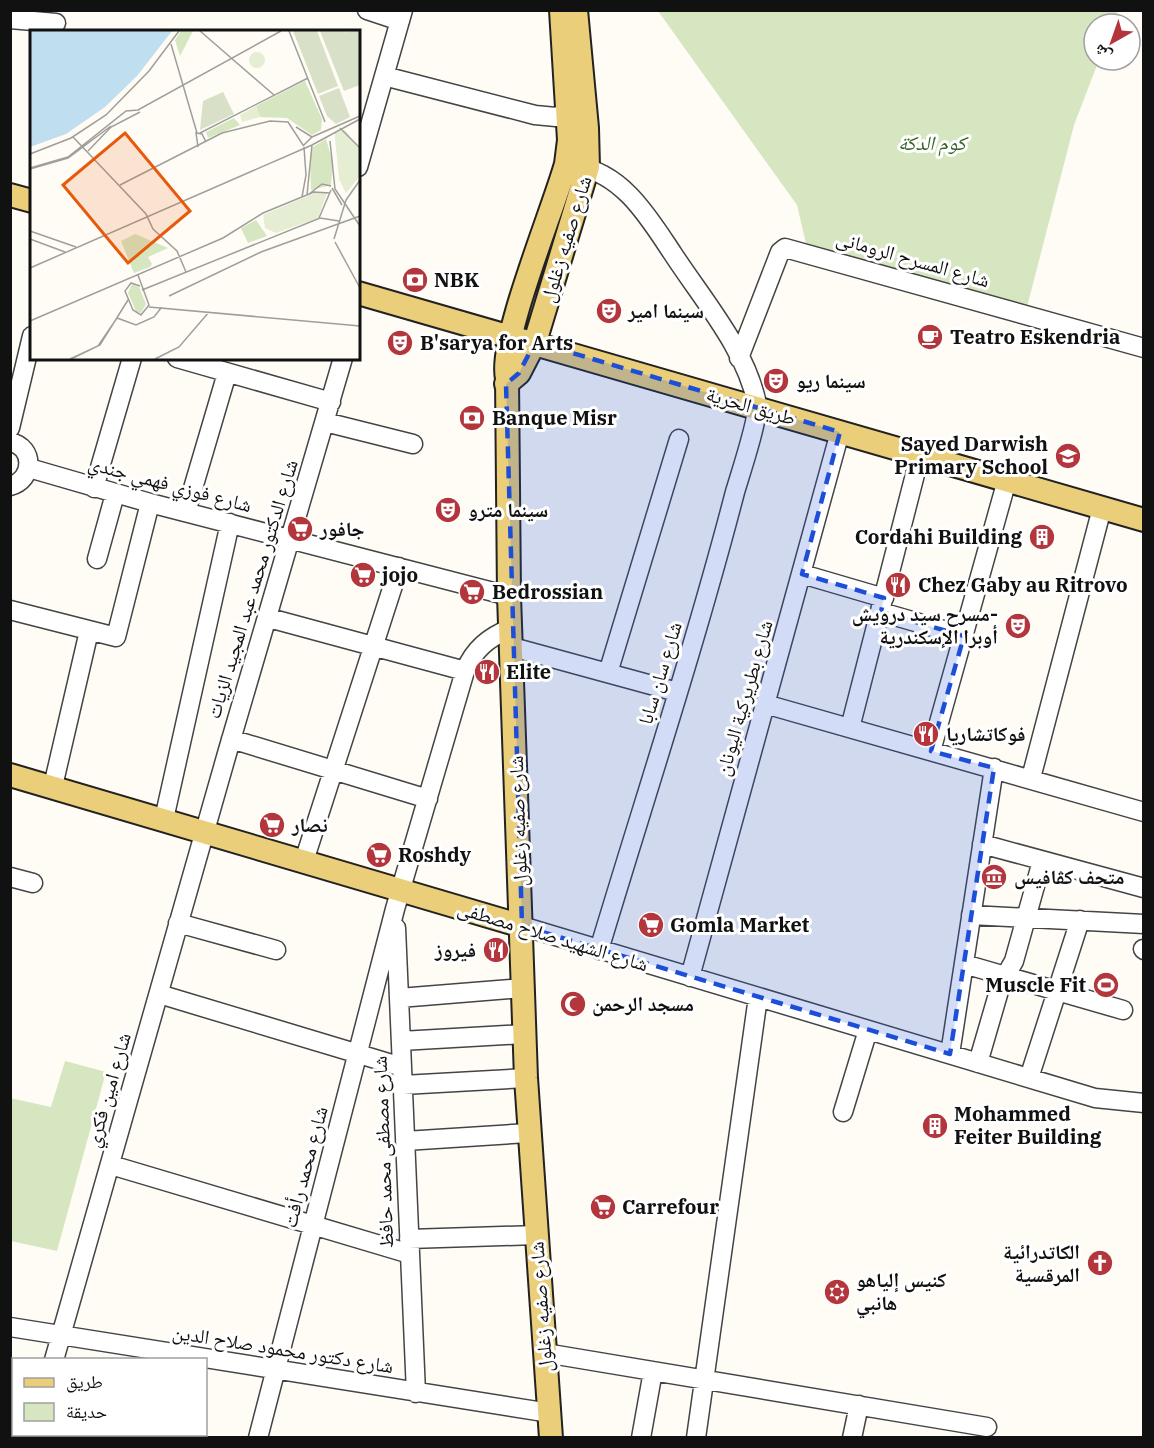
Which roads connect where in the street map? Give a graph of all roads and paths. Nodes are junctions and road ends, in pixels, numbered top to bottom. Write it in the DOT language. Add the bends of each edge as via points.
graph roads {
  1 [pos="367,10"];
  2 [pos="561,10"];
  3 [pos="576,10"];
  4 [pos="401,16"];
  5 [pos="10,19"];
  6 [pos="56,23"];
  7 [pos="384,76"];
  8 [pos="576,110"];
  9 [pos="360,160"];
  10 [pos="566,164"];
  11 [pos="588,167"];
  12 [pos="10,195"];
  13 [pos="30,200"];
  14 [pos="360,297"];
  15 [pos="510,337"];
  16 [pos="535,342"];
  17 [pos="30,344"];
  18 [pos="1143,348"];
  19 [pos="739,358"];
  20 [pos="131,360"];
  21 [pos="183,360"];
  22 [pos="342,360"];
  23 [pos="227,373"];
  24 [pos="506,384"];
  25 [pos="331,402"];
  26 [pos="758,407"];
  27 [pos="325,422"];
  28 [pos="10,428"];
  29 [pos="840,432"];
  30 [pos="679,439"];
  31 [pos="10,442"];
  32 [pos="412,444"];
  33 [pos="920,455"];
  34 [pos="29,468"];
  35 [pos="1007,480"];
  36 [pos="10,486"];
  37 [pos="94,488"];
  38 [pos="115,494"];
  39 [pos="150,503"];
  40 [pos="1102,508"];
  41 [pos="186,512"];
  42 [pos="1143,520"];
  43 [pos="230,523"];
  44 [pos="292,540"];
  45 [pos="97,559"];
  46 [pos="399,567"];
  47 [pos="802,574"];
  48 [pos="509,596"];
  49 [pos="882,605"];
  50 [pos="10,610"];
  51 [pos="269,618"];
  52 [pos="90,632"];
  53 [pos="964,636"];
  54 [pos="511,637"];
  55 [pos="374,646"];
  56 [pos="465,671"];
  57 [pos="608,673"];
  58 [pos="677,692"];
  59 [pos="765,704"];
  60 [pos="850,728"];
  61 [pos="231,739"];
  62 [pos="931,751"];
  63 [pos="994,768"];
  64 [pos="334,770"];
  65 [pos="10,775"];
  66 [pos="1031,778"];
  67 [pos="53,786"];
  68 [pos="428,799"];
  69 [pos="1143,812"];
  70 [pos="164,819"];
  71 [pos="204,832"];
  72 [pos="982,844"];
  73 [pos="304,861"];
  74 [pos="1042,861"];
  75 [pos="10,876"];
  76 [pos="33,883"];
  77 [pos="1143,888"];
  78 [pos="398,899"];
  79 [pos="971,915"];
  80 [pos="1028,918"];
  81 [pos="1080,920"];
  82 [pos="178,923"];
  83 [pos="1143,924"];
  84 [pos="522,926"];
  85 [pos="276,950"];
  86 [pos="599,950"];
  87 [pos="964,964"];
  88 [pos="1005,976"];
  89 [pos="690,977"];
  90 [pos="523,988"];
  91 [pos="1058,992"];
  92 [pos="159,994"];
  93 [pos="758,997"];
  94 [pos="399,998"];
  95 [pos="1123,1010"];
  96 [pos="868,1030"];
  97 [pos="524,1034"];
  98 [pos="401,1041"];
  99 [pos="358,1054"];
  100 [pos="950,1054"];
  101 [pos="978,1063"];
  102 [pos="402,1076"];
  103 [pos="526,1078"];
  104 [pos="1029,1078"];
  105 [pos="1143,1103"];
  106 [pos="843,1112"];
  107 [pos="528,1133"];
  108 [pos="405,1141"];
  109 [pos="111,1165"];
  110 [pos="313,1225"];
  111 [pos="536,1234"];
  112 [pos="410,1247"];
  113 [pos="10,1327"];
  114 [pos="61,1334"];
  115 [pos="545,1353"];
  116 [pos="165,1356"];
  117 [pos="54,1358"];
  118 [pos="181,1358"];
  119 [pos="207,1361"];
  120 [pos="275,1370"];
  121 [pos="653,1371"];
  122 [pos="704,1380"];
  123 [pos="416,1393"];
  124 [pos="859,1406"];
  125 [pos="549,1413"];
  126 [pos="987,1427"];
  127 [pos="258,1437"];
  128 [pos="551,1437"];
  129 [pos="636,1437"];
  130 [pos="696,1437"];
  131 [pos="852,1437"];
  1 -- 4 [label="street"];
  2 -- 8 [label="main road, شارع صفيه زغلول"];
  3 -- 8 [label="main road, شارع صفيه زغلول"];
  4 -- 7 [label="street"];
  5 -- 6 [label="street"];
  7 -- 8 [label="street" via="535,115"];
  7 -- 9 [label="street"];
  8 -- 10 [label="main road, شارع صفيه زغلول"];
  8 -- 11 [label="main road, شارع صفيه زغلول"];
  10 -- 11 [label="street"];
  10 -- 15 [label="main road, شارع صفيه زغلول"];
  11 -- 16 [label="main road, شارع صفيه زغلول"];
  11 -- 19 [label="street" via="610,178 653,223"];
  12 -- 13 [label="main road"];
  14 -- 15 [label="main road, طريق الحرية"];
  15 -- 16 [label="main road, طريق الحرية"];
  15 -- 24 [label="main road, شارع صفيه زغلول" via="504,368"];
  16 -- 24 [label="main road, شارع صفيه زغلول" via="519,373"];
  16 -- 26 [label="main road, طريق الحرية"];
  17 -- 28 [label="street"];
  18 -- 19 [label="street, شارع المسرح الرومانى" via="785,248"];
  19 -- 26 [label="street"];
  20 -- 37 [label="street"];
  21 -- 23 [label="street"];
  22 -- 25 [label="street, شارع الدكتور محمد عبد المجيد الزيات"];
  23 -- 25 [label="street"];
  23 -- 41 [label="street"];
  24 -- 48 [label="main road, شارع صفيه زغلول"];
  25 -- 27 [label="street, شارع الدكتور محمد عبد المجيد الزيات"];
  26 -- 29 [label="main road, طريق الحرية"];
  26 -- 58 [label="street, شارع سان سابا"];
  27 -- 32 [label="street"];
  27 -- 44 [label="street, شارع الدكتور محمد عبد المجيد الزيات"];
  29 -- 33 [label="main road, طريق الحرية"];
  29 -- 47 [label="street, شارع بطريركية اليونان"];
  30 -- 57 [label="street"];
  31 -- 34 [label="street" via="27,453"];
  33 -- 35 [label="main road, طريق الحرية"];
  33 -- 49 [label="street"];
  34 -- 36 [label="street" via="21,482"];
  34 -- 37 [label="street, شارع فوزي فهمي جندي"];
  35 -- 40 [label="main road, طريق الحرية"];
  35 -- 53 [label="street"];
  37 -- 38 [label="street, شارع فوزي فهمي جندي"];
  38 -- 39 [label="street, شارع فوزي فهمي جندي"];
  38 -- 45 [label="street"];
  39 -- 41 [label="street, شارع فوزي فهمي جندي"];
  39 -- 52 [label="street" via="118,634 112,638"];
  40 -- 42 [label="main road, طريق الحرية"];
  40 -- 66 [label="street"];
  41 -- 43 [label="street, شارع فوزي فهمي جندي"];
  43 -- 44 [label="street, شارع فوزي فهمي جندي"];
  43 -- 70 [label="street"];
  44 -- 46 [label="street, شارع فوزي فهمي جندي"];
  44 -- 51 [label="street, شارع الدكتور محمد عبد المجيد الزيات"];
  46 -- 48 [label="street, شارع فوزي فهمي جندي"];
  46 -- 55 [label="street"];
  47 -- 49 [label="street"];
  47 -- 59 [label="street, شارع بطريركية اليونان"];
  48 -- 54 [label="main road, شارع صفيه زغلول"];
  49 -- 53 [label="street"];
  49 -- 60 [label="street"];
  50 -- 52 [label="street"];
  51 -- 55 [label="street"];
  51 -- 61 [label="street, شارع الدكتور محمد عبد المجيد الزيات"];
  52 -- 67 [label="street"];
  53 -- 62 [label="street"];
  54 -- 56 [label="street, شارع محمد رأفت" via="481,646"];
  54 -- 57 [label="street"];
  54 -- 84 [label="main road, شارع صفيه زغلول"];
  55 -- 56 [label="street"];
  55 -- 64 [label="street"];
  56 -- 68 [label="street, شارع محمد رأفت"];
  57 -- 58 [label="street"];
  58 -- 86 [label="street, شارع سان سابا"];
  59 -- 60 [label="street"];
  59 -- 89 [label="street, شارع بطريركية اليونان"];
  60 -- 62 [label="street"];
  61 -- 64 [label="street"];
  61 -- 71 [label="street, شارع الدكتور محمد عبد المجيد الزيات"];
  62 -- 63 [label="street"];
  63 -- 66 [label="street"];
  63 -- 72 [label="street"];
  64 -- 68 [label="street"];
  64 -- 73 [label="street"];
  65 -- 67 [label="main road, شارع الشهيد صلاح مصطفى"];
  66 -- 69 [label="street"];
  67 -- 70 [label="main road, شارع الشهيد صلاح مصطفى"];
  68 -- 78 [label="street, شارع محمد رأفت"];
  70 -- 71 [label="main road, شارع الشهيد صلاح مصطفى"];
  71 -- 73 [label="main road, شارع الشهيد صلاح مصطفى"];
  71 -- 82 [label="street, شارع امين فكري"];
  72 -- 74 [label="street"];
  72 -- 79 [label="street"];
  73 -- 78 [label="main road, شارع الشهيد صلاح مصطفى"];
  74 -- 77 [label="street"];
  74 -- 80 [label="street"];
  75 -- 76 [label="street"];
  78 -- 84 [label="main road, شارع الشهيد صلاح مصطفى"];
  78 -- 94 [label="street, شارع مصطفى محمد حافظ"];
  78 -- 99 [label="street, شارع محمد رأفت"];
  79 -- 80 [label="street"];
  79 -- 87 [label="street"];
  80 -- 81 [label="street"];
  80 -- 88 [label="street"];
  81 -- 83 [label="street"];
  81 -- 91 [label="street"];
  82 -- 85 [label="street"];
  82 -- 92 [label="street, شارع امين فكري"];
  84 -- 86 [label="street, شارع الشهيد صلاح مصطفى"];
  84 -- 90 [label="main road, شارع صفيه زغلول"];
  86 -- 89 [label="street, شارع الشهيد صلاح مصطفى"];
  87 -- 88 [label="street"];
  87 -- 100 [label="street"];
  88 -- 91 [label="street"];
  88 -- 101 [label="street"];
  89 -- 93 [label="street, شارع الشهيد صلاح مصطفى"];
  90 -- 94 [label="street"];
  90 -- 97 [label="main road, شارع صفيه زغلول"];
  91 -- 95 [label="street"];
  91 -- 104 [label="street"];
  92 -- 99 [label="street"];
  92 -- 109 [label="street, شارع امين فكري"];
  93 -- 96 [label="street, شارع الشهيد صلاح مصطفى"];
  93 -- 122 [label="street"];
  94 -- 98 [label="street, شارع مصطفى محمد حافظ"];
  96 -- 100 [label="street, شارع الشهيد صلاح مصطفى"];
  96 -- 106 [label="street"];
  97 -- 98 [label="street"];
  97 -- 103 [label="main road, شارع صفيه زغلول"];
  98 -- 102 [label="street, شارع مصطفى محمد حافظ"];
  99 -- 102 [label="street"];
  99 -- 110 [label="street, شارع محمد رأفت"];
  100 -- 101 [label="street, شارع الشهيد صلاح مصطفى"];
  101 -- 104 [label="street, شارع الشهيد صلاح مصطفى"];
  102 -- 103 [label="street"];
  102 -- 108 [label="street, شارع مصطفى محمد حافظ"];
  103 -- 107 [label="main road, شارع صفيه زغلول"];
  104 -- 105 [label="street, شارع الشهيد صلاح مصطفى" via="1095,1098"];
  107 -- 108 [label="street"];
  107 -- 111 [label="main road, شارع صفيه زغلول"];
  108 -- 112 [label="street, شارع مصطفى محمد حافظ"];
  109 -- 110 [label="street"];
  109 -- 114 [label="street, شارع امين فكري"];
  110 -- 112 [label="street"];
  110 -- 120 [label="street, شارع محمد رأفت"];
  111 -- 112 [label="street"];
  111 -- 115 [label="main road, شارع صفيه زغلول"];
  112 -- 123 [label="street, شارع مصطفى محمد حافظ"];
  113 -- 114 [label="street, شارع دكتور محمود صلاح الدين"];
  114 -- 116 [label="street, شارع دكتور محمود صلاح الدين"];
  114 -- 117 [label="street, شارع امين فكري"];
  115 -- 121 [label="street"];
  115 -- 125 [label="main road, شارع صفيه زغلول"];
  116 -- 118 [label="street, شارع دكتور محمود صلاح الدين"];
  119 -- 120 [label="street, شارع دكتور محمود صلاح الدين"];
  120 -- 123 [label="street, شارع دكتور محمود صلاح الدين"];
  120 -- 127 [label="street, شارع محمد رأفت"];
  121 -- 122 [label="street"];
  121 -- 129 [label="street"];
  122 -- 124 [label="street"];
  122 -- 130 [label="street"];
  123 -- 125 [label="street, شارع دكتور محمود صلاح الدين"];
  124 -- 126 [label="street"];
  124 -- 131 [label="street"];
  125 -- 128 [label="main road, شارع صفيه زغلول"];
}
